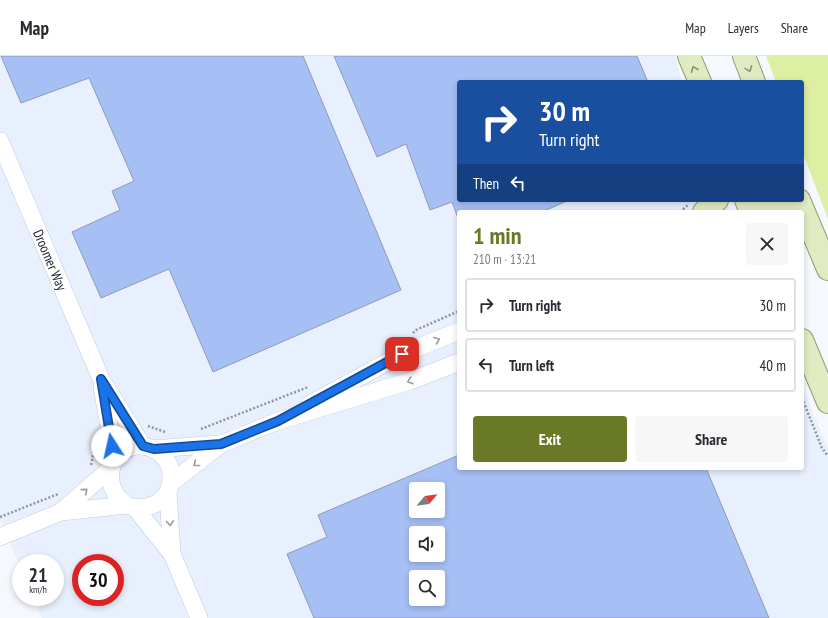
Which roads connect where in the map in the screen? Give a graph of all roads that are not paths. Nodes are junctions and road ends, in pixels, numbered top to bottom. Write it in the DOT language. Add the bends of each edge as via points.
graph roads {
  1 [pos="689,56"];
  2 [pos="744,56"];
  3 [pos="699,80"];
  4 [pos="753,80"];
  5 [pos="0,141"];
  6 [pos="715,202"];
  7 [pos="787,202"];
  8 [pos="706,210"];
  9 [pos="766,210"];
  10 [pos="806,227"];
  11 [pos="828,269"];
  12 [pos="457,332"];
  13 [pos="804,346"];
  14 [pos="457,363"];
  15 [pos="101,379"];
  16 [pos="828,402"];
  17 [pos="278,421"];
  18 [pos="221,444"];
  19 [pos="148,447"];
  20 [pos="112,464"];
  21 [pos="170,488"];
  22 [pos="130,506"];
  23 [pos="61,512"];
  24 [pos="0,537"];
  25 [pos="172,554"];
  26 [pos="199,618"];
  3 -- 1 [label="main road, one-way"];
  2 -- 4 [label="main road, one-way"];
  5 -- 15 [label="street, Droomer Way"];
  6 -- 8 [label="main road"];
  7 -- 9 [label="main road"];
  10 -- 11 [label="main road"];
  17 -- 12 [label="street, one-way" via="402,354"];
  13 -- 16 [label="main road"];
  14 -- 17 [label="street, one-way" via="410,381"];
  15 -- 19 [label="street" via="129,424"];
  15 -- 20 [label="street"];
  17 -- 18 [label="street"];
  18 -- 19 [label="street"];
  18 -- 21 [label="street, one-way"];
  19 -- 20 [label="street" via="132,447 122,452"];
  19 -- 21 [label="street" via="162,455 168,464 171,473"];
  20 -- 22 [label="street" via="109,480 112,490 118,499"];
  23 -- 20 [label="street, one-way"];
  21 -- 22 [label="street" via="154,506"];
  21 -- 25 [label="street, one-way"];
  22 -- 23 [label="street"];
  22 -- 25 [label="street"];
  23 -- 24 [label="street"];
  25 -- 26 [label="street"];
}
